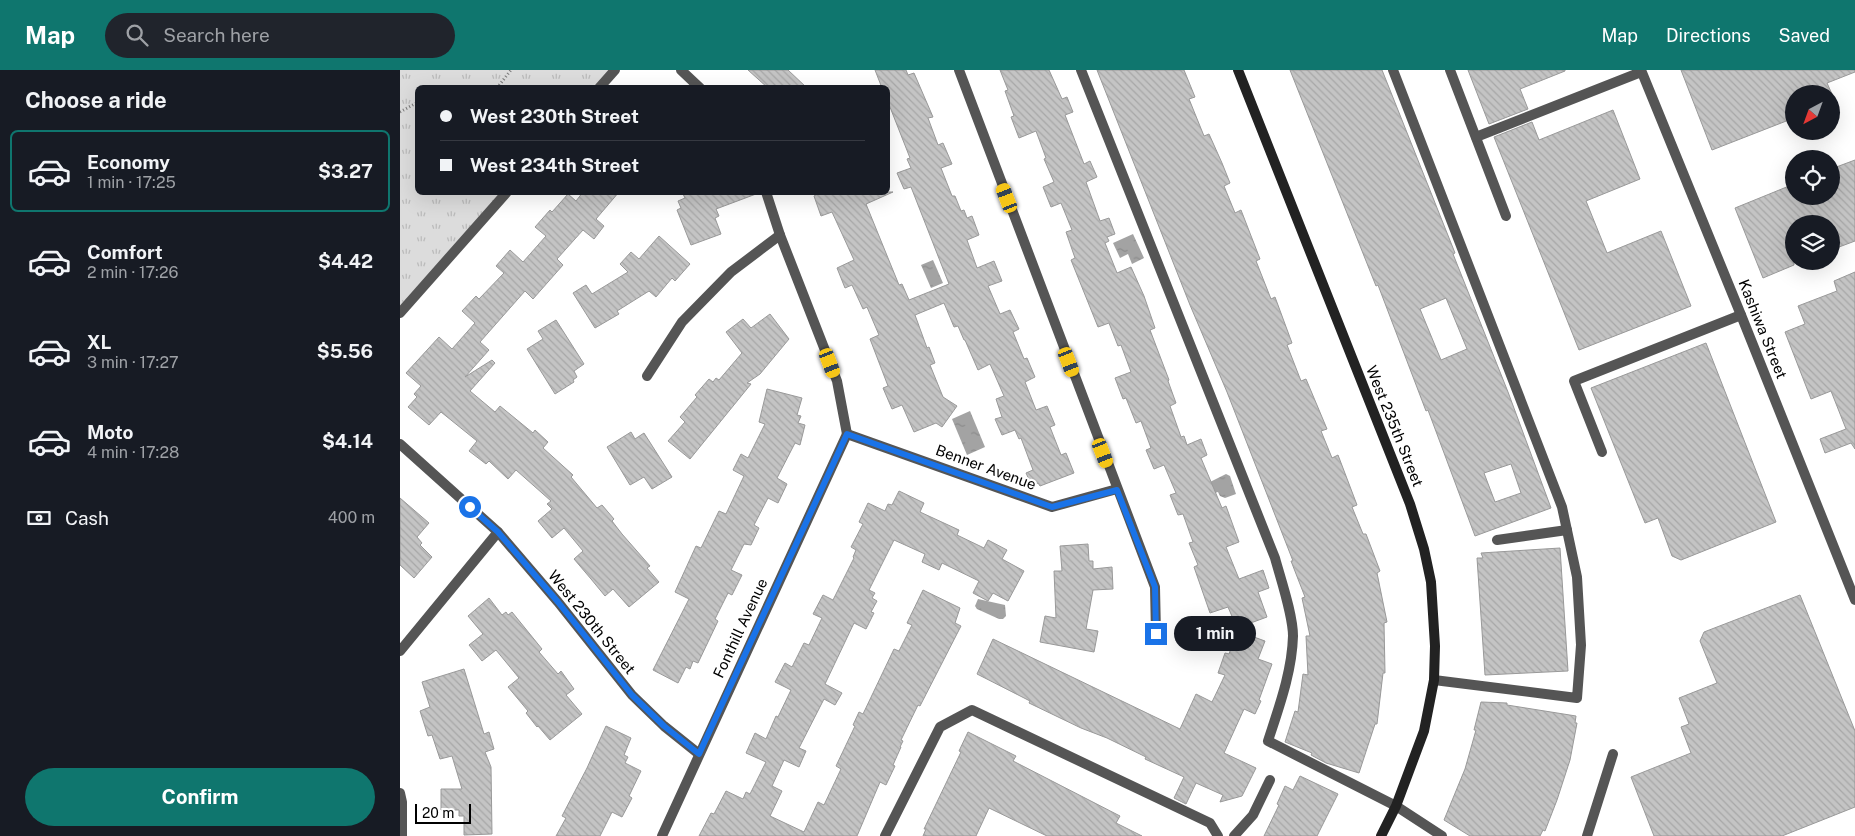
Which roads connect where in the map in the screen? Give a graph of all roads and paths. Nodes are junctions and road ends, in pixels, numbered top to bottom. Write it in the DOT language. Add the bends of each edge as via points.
graph roads {
  1 [pos="511,70"];
  2 [pos="615,70"];
  3 [pos="681,70"];
  4 [pos="959,70"];
  5 [pos="1081,70"];
  6 [pos="1238,70"];
  7 [pos="1393,70"];
  8 [pos="1450,70"];
  9 [pos="1641,71"];
  10 [pos="499,85"];
  11 [pos="602,85"];
  12 [pos="697,85"];
  13 [pos="415,104"];
  14 [pos="400,112"];
  15 [pos="1476,137"];
  16 [pos="504,195"];
  17 [pos="767,195"];
  18 [pos="1506,216"];
  19 [pos="780,235"];
  20 [pos="400,313"];
  21 [pos="1741,315"];
  22 [pos="646,376"];
  23 [pos="847,434"];
  24 [pos="400,444"];
  25 [pos="1602,452"];
  26 [pos="1117,490"];
  27 [pos="1567,530"];
  28 [pos="498,532"];
  29 [pos="1497,540"];
  30 [pos="1855,600"];
  31 [pos="1156,634"];
  32 [pos="400,651"];
  33 [pos="1434,680"];
  34 [pos="699,754"];
  35 [pos="1613,754"];
  36 [pos="1270,780"];
  37 [pos="400,793"];
  38 [pos="1396,806"];
  39 [pos="402,836"];
  40 [pos="662,836"];
  41 [pos="885,836"];
  42 [pos="1218,836"];
  43 [pos="1234,836"];
  44 [pos="1381,836"];
  45 [pos="1442,836"];
  46 [pos="1587,836"];
  1 -- 10 [label="path"];
  2 -- 11 [label="street"];
  3 -- 12 [label="street"];
  4 -- 26 [label="street"];
  5 -- 38 [label="street" via="1275,558 1293,636 1282,699 1268,740"];
  6 -- 33 [label="street, West 235th Street" via="1416,522 1431,582"];
  7 -- 27 [label="street" via="1562,507"];
  8 -- 15 [label="street"];
  9 -- 15 [label="street"];
  9 -- 21 [label="street, Kashiwa Street"];
  13 -- 14 [label="path"];
  15 -- 18 [label="street"];
  16 -- 20 [label="street"];
  17 -- 19 [label="street"];
  19 -- 22 [label="street" via="731,272 682,322"];
  19 -- 23 [label="street" via="837,381"];
  21 -- 25 [label="street" via="1574,381"];
  21 -- 30 [label="street, Kashiwa Street"];
  23 -- 26 [label="street, Benner Avenue" via="1052,507"];
  23 -- 34 [label="street, Fonthill Avenue"];
  24 -- 28 [label="street, West 230th Street"];
  26 -- 31 [label="street" via="1155,587"];
  27 -- 29 [label="street"];
  27 -- 33 [label="street" via="1577,577 1581,645 1577,698"];
  28 -- 32 [label="street"];
  28 -- 34 [label="street, West 230th Street" via="632,695"];
  33 -- 38 [label="street, West 235th Street" via="1424,731"];
  34 -- 40 [label="street, Fonthill Avenue"];
  35 -- 46 [label="street"];
  36 -- 43 [label="street" via="1253,814"];
  37 -- 39 [label="street"];
  38 -- 44 [label="street, West 235th Street"];
  38 -- 45 [label="street"];
  41 -- 42 [label="street" via="940,727 972,710 1210,824"];
}
